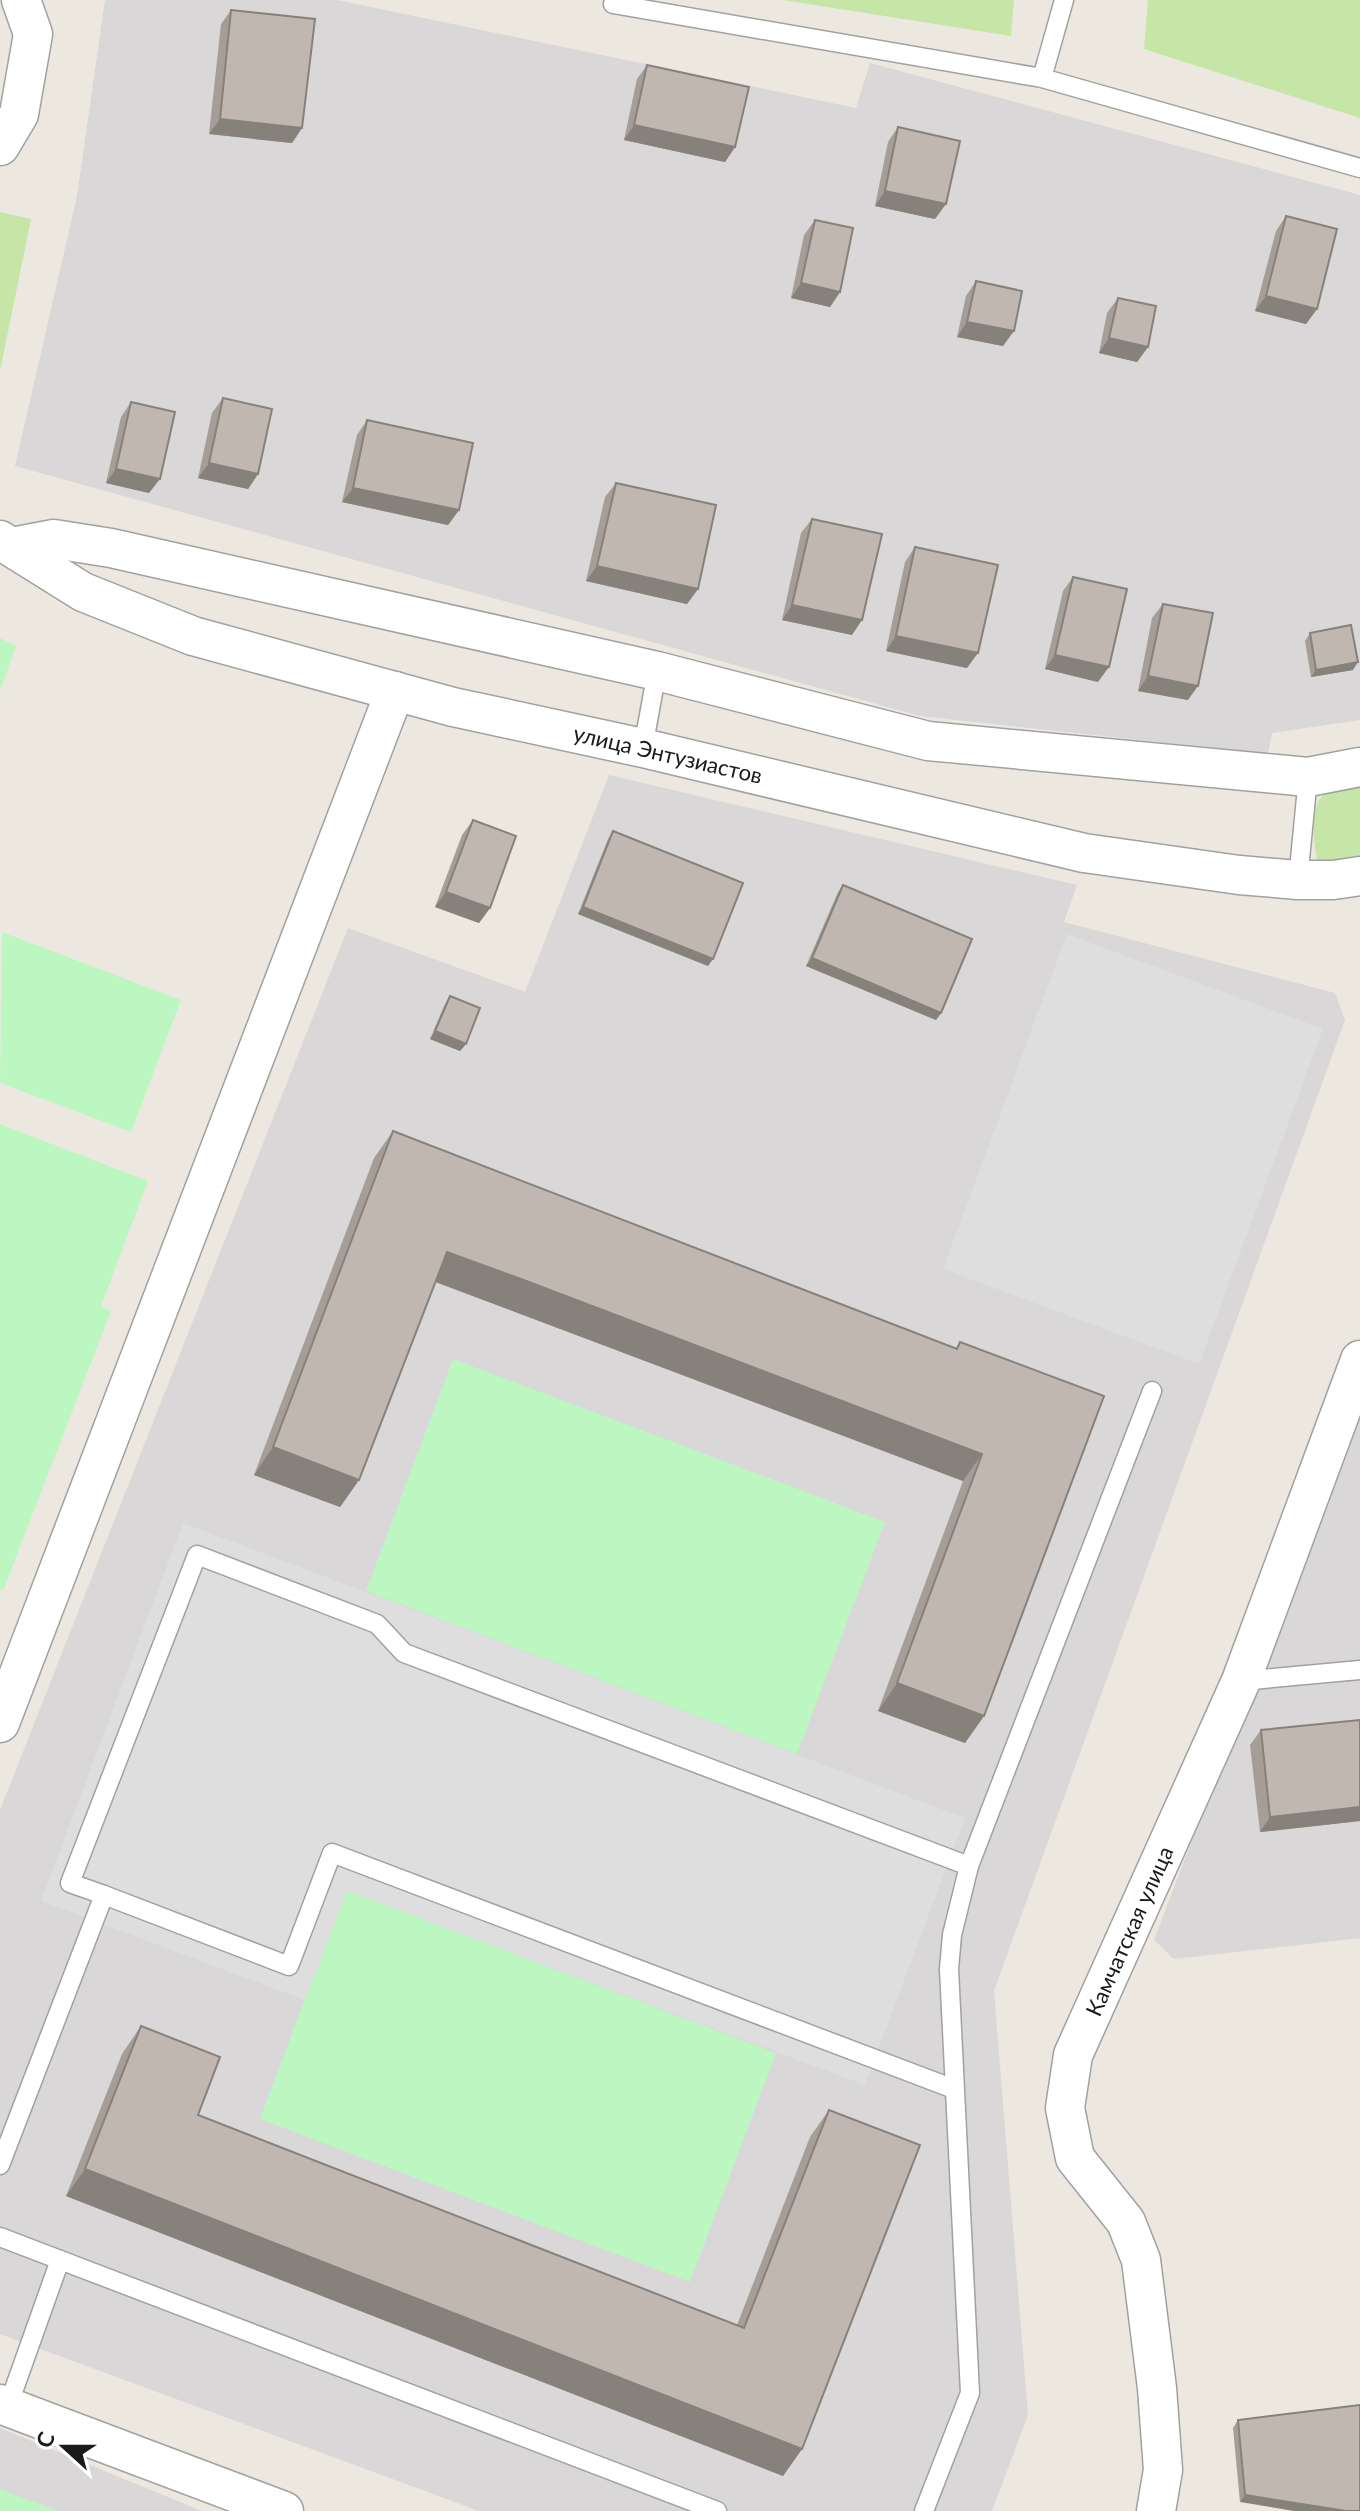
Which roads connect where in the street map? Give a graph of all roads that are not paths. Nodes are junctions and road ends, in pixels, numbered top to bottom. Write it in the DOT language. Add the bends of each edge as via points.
graph roads {
  1 [pos="21,0"];
  2 [pos="1064,0"];
  3 [pos="613,4"];
  4 [pos="1042,78"];
  5 [pos="0,146"];
  6 [pos="1360,168"];
  7 [pos="6,544"];
  8 [pos="657,671"];
  9 [pos="395,691"];
  10 [pos="643,748"];
  11 [pos="1360,767"];
  12 [pos="1308,777"];
  13 [pos="1360,876"];
  14 [pos="1298,880"];
  15 [pos="1360,1360"];
  16 [pos="1152,1391"];
  17 [pos="1360,1670"];
  18 [pos="1241,1681"];
  19 [pos="0,1723"];
  20 [pos="969,1866"];
  21 [pos="104,1895"];
  22 [pos="954,2089"];
  23 [pos="0,2165"];
  24 [pos="0,2237"];
  25 [pos="60,2260"];
  26 [pos="4,2405"];
  27 [pos="284,2511"];
  28 [pos="717,2511"];
  29 [pos="924,2511"];
  30 [pos="1156,2511"];
  1 -- 5 [label="street" via="33,34 19,114"];
  2 -- 4 [label="lane"];
  3 -- 4 [label="lane"];
  4 -- 6 [label="lane"];
  7 -- 8 [label="street" via="54,539 111,548"];
  7 -- 9 [label="street, улица Энтузиастов" via="83,592 193,636"];
  8 -- 10 [label="lane"];
  8 -- 12 [label="street" via="928,741"];
  9 -- 10 [label="street, улица Энтузиастов"];
  9 -- 19 [label="street"];
  10 -- 14 [label="street, улица Энтузиастов" via="1084,853"];
  11 -- 12 [label="street"];
  12 -- 14 [label="lane"];
  13 -- 14 [label="street, улица Энтузиастов"];
  15 -- 18 [label="street, Камчатская улица"];
  16 -- 20 [label="lane"];
  17 -- 18 [label="lane"];
  18 -- 30 [label="street, Камчатская улица" via="1073,2055 1065,2108 1075,2158 1126,2222 1141,2260 1163,2470"];
  20 -- 21 [label="lane" via="404,1653 377,1624 197,1555 70,1883"];
  20 -- 22 [label="lane" via="949,1969"];
  21 -- 22 [label="lane" via="289,1966 332,1853"];
  21 -- 23 [label="lane"];
  22 -- 29 [label="lane" via="970,2393"];
  24 -- 25 [label="lane"];
  25 -- 26 [label="lane"];
  25 -- 28 [label="lane"];
  26 -- 27 [label="street"];
}
